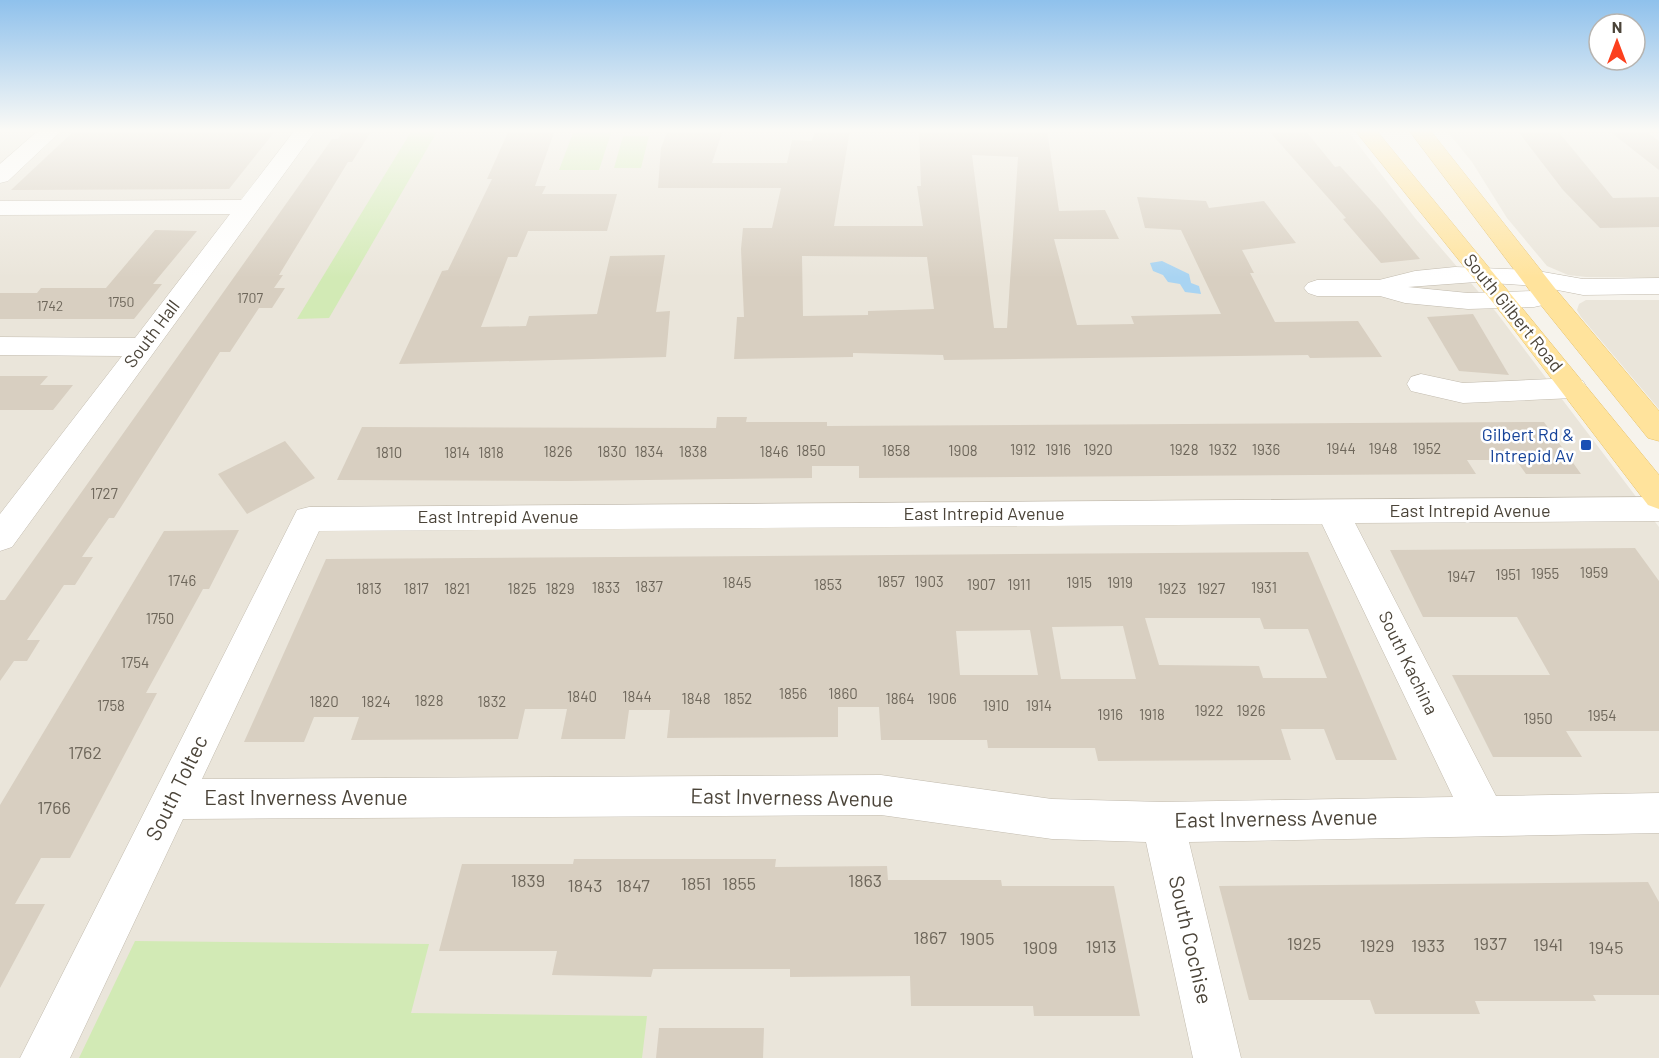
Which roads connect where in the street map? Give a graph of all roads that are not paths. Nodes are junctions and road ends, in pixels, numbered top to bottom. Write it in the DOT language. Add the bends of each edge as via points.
graph roads {
  1 [pos="270,179"];
  2 [pos="1405,179"];
  3 [pos="1461,179"];
  4 [pos="250,207"];
  5 [pos="0,208"];
  6 [pos="1485,277"];
  7 [pos="1659,286"];
  8 [pos="1552,287"];
  9 [pos="1317,288"];
  10 [pos="1382,288"];
  11 [pos="1504,300"];
  12 [pos="0,346"];
  13 [pos="142,347"];
  14 [pos="1421,384"];
  15 [pos="1573,388"];
  16 [pos="1659,431"];
  17 [pos="1659,498"];
  18 [pos="1659,509"];
  19 [pos="1333,512"];
  20 [pos="309,519"];
  21 [pos="0,538"];
  22 [pos="171,799"];
  23 [pos="1659,813"];
  24 [pos="1483,814"];
  25 [pos="1163,822"];
  26 [pos="44,1058"];
  27 [pos="1216,1058"];
  1 -- 4 [label="street, South Hall"];
  2 -- 6 [label="main road, South Gilbert Road"];
  3 -- 8 [label="main road, South Gilbert Road"];
  4 -- 5 [label="street"];
  4 -- 13 [label="street, South Hall"];
  6 -- 8 [label="street"];
  6 -- 10 [label="street" via="1416,278"];
  6 -- 11 [label="main road, South Gilbert Road"];
  7 -- 8 [label="street"];
  8 -- 11 [label="street"];
  8 -- 16 [label="main road, South Gilbert Road"];
  9 -- 10 [label="street"];
  10 -- 11 [label="street" via="1405,295"];
  11 -- 15 [label="main road, South Gilbert Road"];
  12 -- 13 [label="street"];
  13 -- 21 [label="street, South Hall"];
  14 -- 15 [label="street" via="1463,393"];
  15 -- 17 [label="main road, South Gilbert Road"];
  18 -- 19 [label="street, East Intrepid Avenue"];
  19 -- 20 [label="street, East Intrepid Avenue"];
  19 -- 24 [label="street, South Kachina"];
  20 -- 22 [label="street, South Toltec"];
  22 -- 25 [label="street, East Inverness Avenue" via="881,795 1052,819"];
  22 -- 26 [label="street, South Toltec"];
  23 -- 24 [label="street, East Inverness Avenue"];
  24 -- 25 [label="street, East Inverness Avenue"];
  25 -- 27 [label="street, South Cochise"];
}
